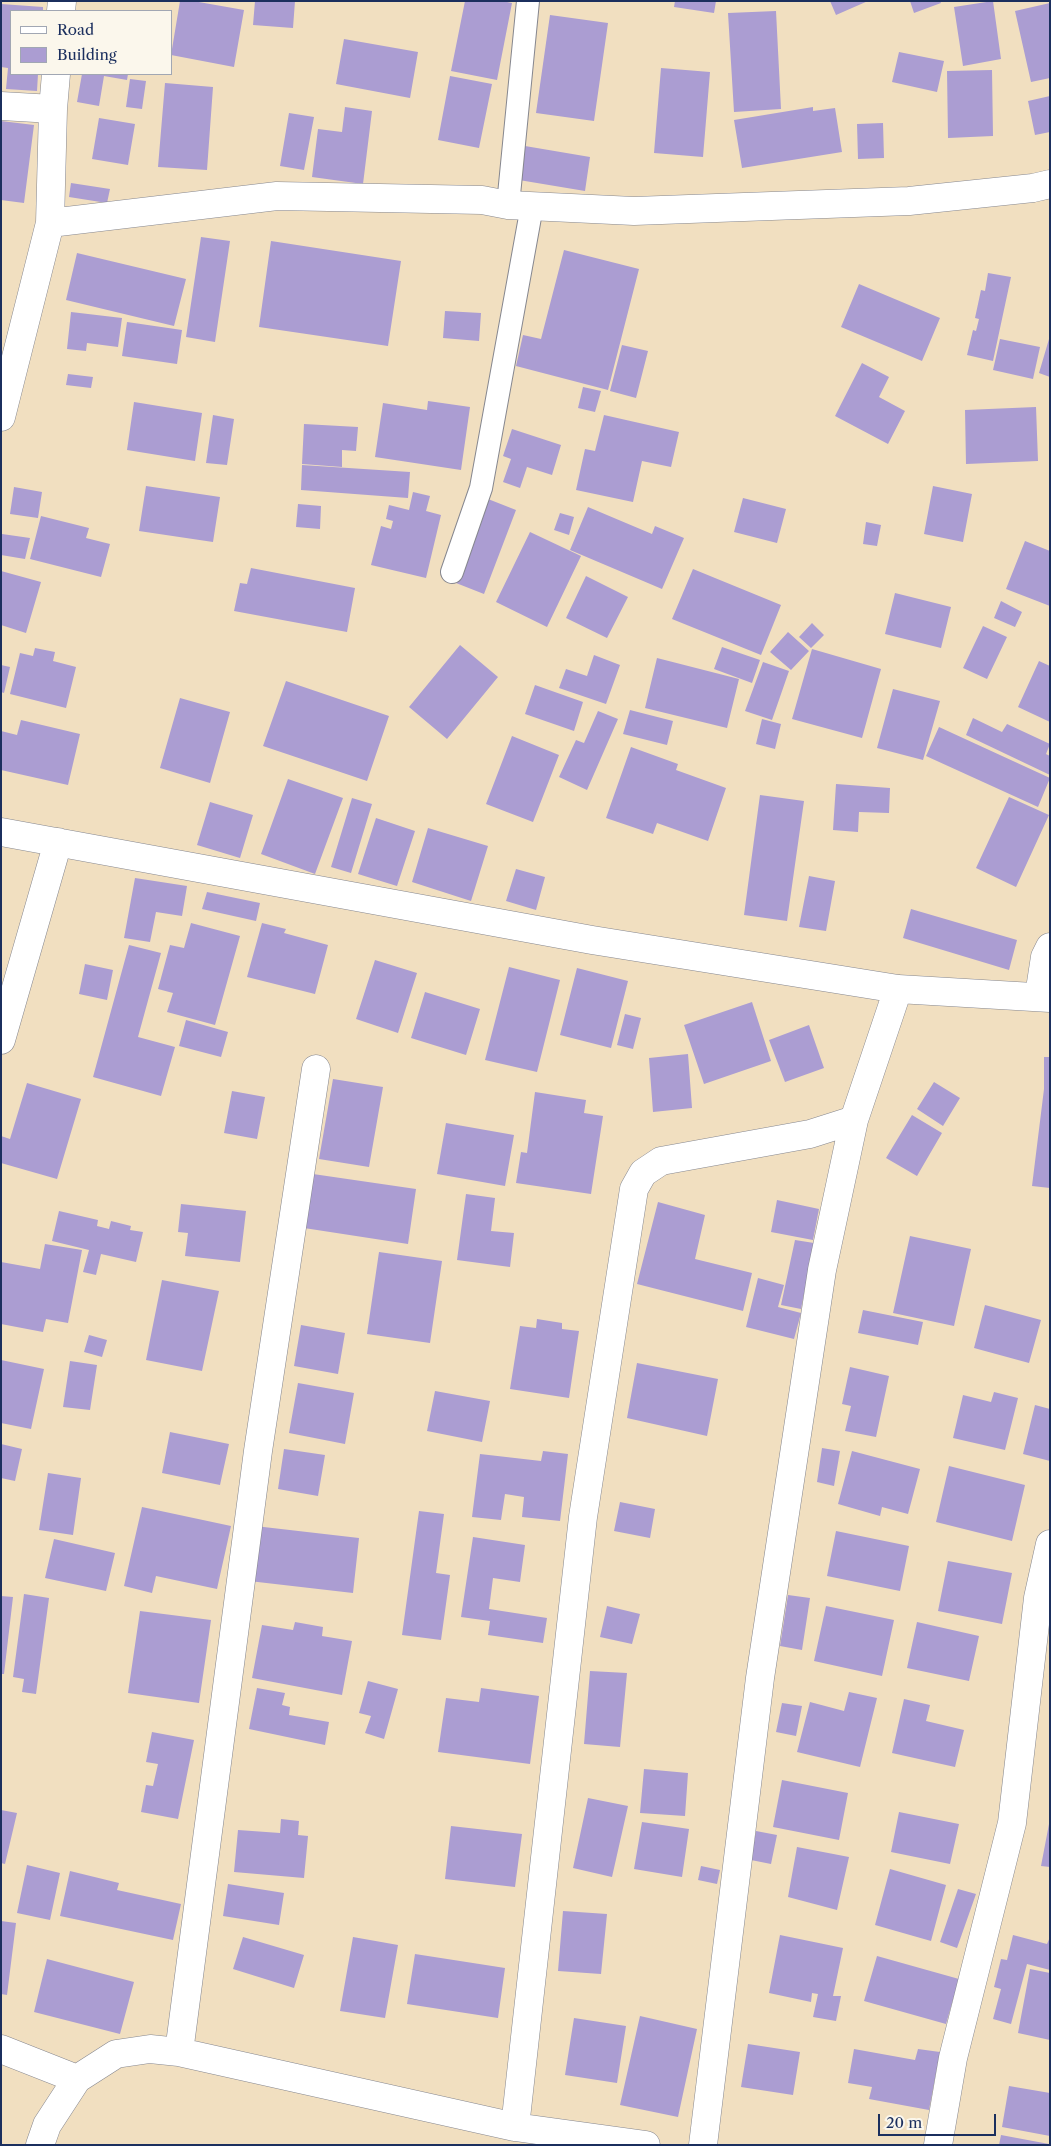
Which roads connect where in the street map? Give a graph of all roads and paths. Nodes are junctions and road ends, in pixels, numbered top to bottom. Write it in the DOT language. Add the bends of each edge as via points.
graph roads {
  1 [pos="528,1"];
  2 [pos="56,75"];
  3 [pos="1,106"];
  4 [pos="53,109"];
  5 [pos="1050,184"];
  6 [pos="520,205"];
  7 [pos="50,223"];
  8 [pos="1,417"];
  9 [pos="452,572"];
  10 [pos="1,832"];
  11 [pos="58,842"];
  12 [pos="1050,947"];
  13 [pos="898,989"];
  14 [pos="1044,997"];
  15 [pos="1,1040"];
  16 [pos="316,1069"];
  17 [pos="854,1120"];
  18 [pos="1050,1544"];
  19 [pos="1,2049"];
  20 [pos="179,2052"];
  21 [pos="77,2079"];
  22 [pos="515,2126"];
  23 [pos="40,2145"];
  24 [pos="646,2145"];
  25 [pos="703,2145"];
  26 [pos="938,2145"];
  1 -- 6 [label="lane"];
  2 -- 4 [label="street"];
  3 -- 4 [label="street"];
  4 -- 7 [label="street"];
  5 -- 6 [label="street" via="909,201 634,211"];
  6 -- 7 [label="street" via="482,200 277,196"];
  6 -- 9 [label="lane" via="481,488"];
  7 -- 8 [label="street"];
  10 -- 11 [label="street"];
  11 -- 13 [label="street" via="592,940"];
  11 -- 15 [label="street"];
  12 -- 14 [label="street" via="1045,957"];
  13 -- 14 [label="street"];
  13 -- 17 [label="street"];
  16 -- 20 [label="street" via="258,1451"];
  17 -- 22 [label="street" via="810,1134 661,1160 643,1173 634,1189 584,1517"];
  17 -- 25 [label="street" via="822,1270 760,1678"];
  18 -- 26 [label="street" via="1038,1598 1012,1823 953,2058"];
  19 -- 21 [label="street"];
  20 -- 21 [label="street" via="150,2049 116,2054"];
  20 -- 22 [label="street"];
  21 -- 23 [label="street" via="47,2125"];
  22 -- 24 [label="street"];
}
